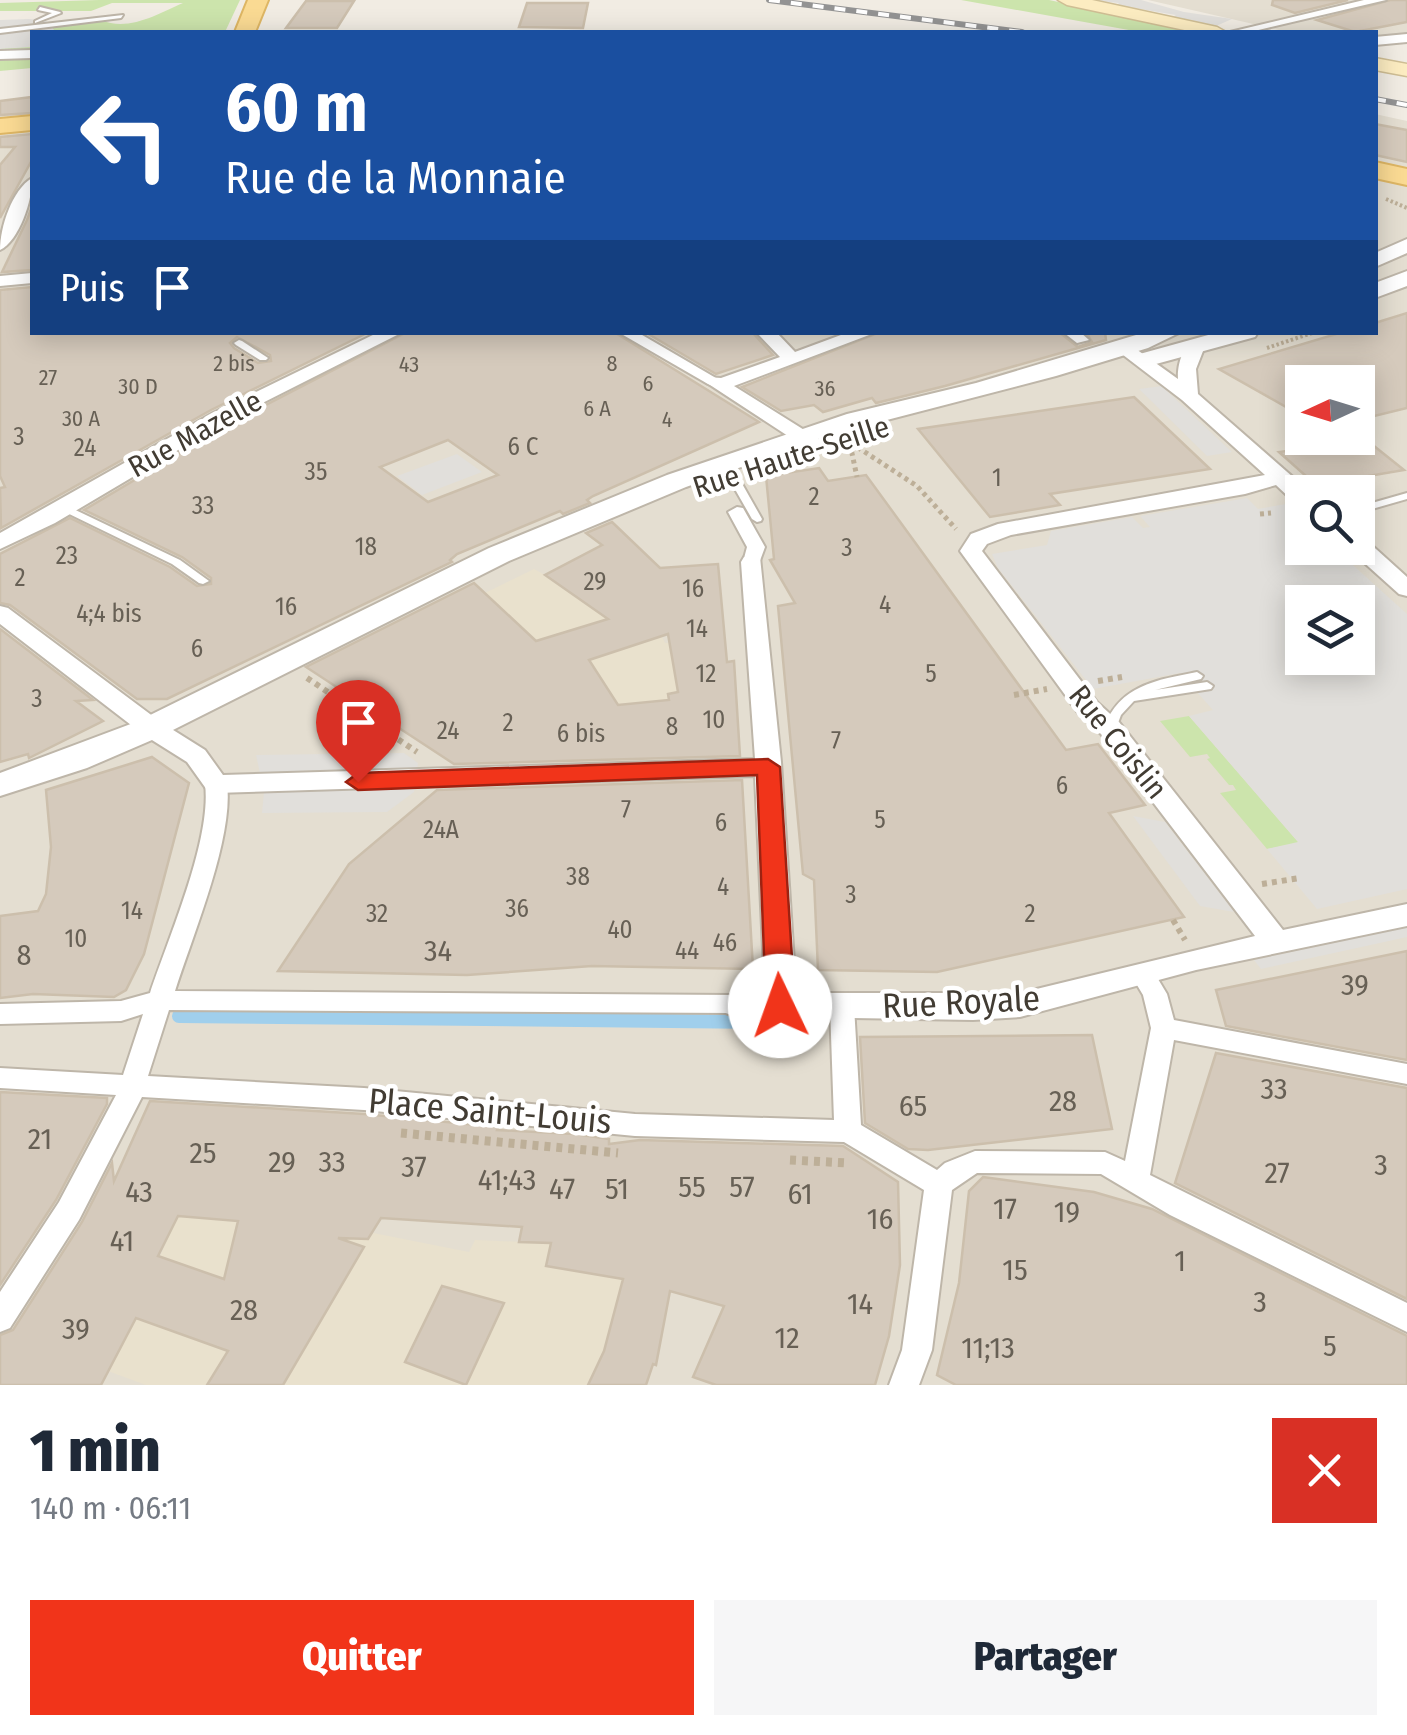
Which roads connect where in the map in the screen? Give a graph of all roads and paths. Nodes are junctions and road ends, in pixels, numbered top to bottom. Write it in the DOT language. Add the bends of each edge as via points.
graph roads {
  1 [pos="258,0"];
  2 [pos="1066,0"];
  3 [pos="1380,0"];
  4 [pos="40,8"];
  5 [pos="121,16"];
  6 [pos="1284,22"];
  7 [pos="0,29"];
  8 [pos="245,30"];
  9 [pos="1208,30"];
  10 [pos="1246,30"];
  11 [pos="1311,30"];
  12 [pos="1407,38"];
  13 [pos="1378,41"];
  14 [pos="30,54"];
  15 [pos="0,55"];
  16 [pos="1378,65"];
  17 [pos="1407,70"];
  18 [pos="30,123"];
  19 [pos="0,126"];
  20 [pos="30,131"];
  21 [pos="0,134"];
  22 [pos="1378,171"];
  23 [pos="1407,178"];
  24 [pos="30,187"];
  25 [pos="1378,190"];
  26 [pos="1378,192"];
  27 [pos="1407,193"];
  28 [pos="1407,208"];
  29 [pos="0,245"];
  30 [pos="1407,245"];
  31 [pos="1378,260"];
  32 [pos="30,278"];
  33 [pos="1407,278"];
  34 [pos="0,281"];
  35 [pos="1378,287"];
  36 [pos="387,335"];
  37 [pos="630,335"];
  38 [pos="768,335"];
  39 [pos="860,335"];
  40 [pos="1165,335"];
  41 [pos="1236,335"];
  42 [pos="239,343"];
  43 [pos="1196,346"];
  44 [pos="1133,354"];
  45 [pos="264,358"];
  46 [pos="792,359"];
  47 [pos="716,383"];
  48 [pos="1189,396"];
  49 [pos="810,441"];
  50 [pos="727,471"];
  51 [pos="856,476"];
  52 [pos="1280,477"];
  53 [pos="1285,482"];
  54 [pos="1404,496"];
  55 [pos="1375,505"];
  56 [pos="65,508"];
  57 [pos="736,512"];
  58 [pos="1271,513"];
  59 [pos="1260,514"];
  60 [pos="758,520"];
  61 [pos="979,538"];
  62 [pos="0,542"];
  63 [pos="1375,561"];
  64 [pos="752,562"];
  65 [pos="203,582"];
  66 [pos="1407,589"];
  67 [pos="0,613"];
  68 [pos="302,675"];
  69 [pos="1202,681"];
  70 [pos="1110,728"];
  71 [pos="153,729"];
  72 [pos="768,767"];
  73 [pos="431,780"];
  74 [pos="0,784"];
  75 [pos="216,784"];
  76 [pos="1407,915"];
  77 [pos="1276,943"];
  78 [pos="1143,976"];
  79 [pos="159,1000"];
  80 [pos="734,1004"];
  81 [pos="780,1006"];
  82 [pos="842,1006"];
  83 [pos="0,1014"];
  84 [pos="1164,1028"];
  85 [pos="1407,1074"];
  86 [pos="0,1078"];
  87 [pos="130,1091"];
  88 [pos="848,1132"];
  89 [pos="1135,1180"];
  90 [pos="939,1184"];
  91 [pos="0,1318"];
  92 [pos="1407,1318"];
  93 [pos="904,1385"];
  1 -- 8 [label="main road"];
  2 -- 9 [label="main road"];
  3 -- 6 [label="street"];
  4 -- 7 [label="lane" via="58,13"];
  5 -- 7 [label="lane"];
  6 -- 10 [label="street"];
  6 -- 11 [label="street"];
  12 -- 13 [label="street"];
  14 -- 15 [label="street"];
  16 -- 17 [label="main road"];
  18 -- 19 [label="main road"];
  20 -- 21 [label="main road"];
  22 -- 23 [label="main road"];
  24 -- 29 [label="street"];
  25 -- 27 [label="main road"];
  26 -- 28 [label="path"];
  30 -- 31 [label="street"];
  32 -- 34 [label="street"];
  33 -- 35 [label="street"];
  36 -- 56 [label="street, Rue Mazelle" via="293,377"];
  37 -- 47 [label="street"];
  38 -- 46 [label="street"];
  39 -- 46 [label="street"];
  40 -- 44 [label="street, Rue Haute-Seille"];
  41 -- 43 [label="street, Rue Haute-Seille"];
  42 -- 45 [label="lane"];
  43 -- 44 [label="street, Rue Haute-Seille"];
  43 -- 48 [label="street" via="1187,370"];
  44 -- 48 [label="street"];
  44 -- 49 [label="street, Rue Haute-Seille"];
  46 -- 47 [label="street"];
  47 -- 49 [label="street"];
  48 -- 52 [label="street"];
  49 -- 50 [label="street, Rue Haute-Seille"];
  50 -- 60 [label="lane"];
  50 -- 71 [label="street, Rue Haute-Seille" via="570,523"];
  51 -- 61 [label="path" via="850,442 917,486 950,526"];
  52 -- 53 [label="street"];
  52 -- 61 [label="street"];
  54 -- 55 [label="lane"];
  56 -- 62 [label="street, Rue Mazelle"];
  56 -- 65 [label="lane"];
  57 -- 64 [label="street" via="756,547"];
  58 -- 59 [label="path"];
  61 -- 70 [label="street, Rue Coislin" via="975,559"];
  63 -- 66 [label="street"];
  64 -- 72 [label="street"];
  67 -- 71 [label="street"];
  68 -- 73 [label="path" via="433,763"];
  69 -- 70 [label="lane" via="1133,697 1113,712"];
  70 -- 77 [label="street, Rue Coislin"];
  71 -- 74 [label="street, Rue Haute-Seille"];
  71 -- 75 [label="street" via="196,756"];
  72 -- 73 [label="street"];
  72 -- 81 [label="street"];
  73 -- 75 [label="street"];
  75 -- 79 [label="street" via="207,854"];
  76 -- 77 [label="street, Rue Royale"];
  77 -- 78 [label="street, Rue Royale"];
  78 -- 82 [label="street, Rue Royale" via="1020,1005"];
  78 -- 84 [label="street"];
  79 -- 80 [label="street"];
  79 -- 83 [label="street" via="121,1011"];
  79 -- 87 [label="street"];
  80 -- 81 [label="street"];
  81 -- 82 [label="street, Rue Royale"];
  82 -- 88 [label="street"];
  84 -- 85 [label="street"];
  84 -- 89 [label="street"];
  86 -- 87 [label="street, Place Saint-Louis"];
  87 -- 88 [label="street, Place Saint-Louis" via="364,1099 567,1121"];
  87 -- 91 [label="street" via="69,1210"];
  88 -- 90 [label="street, Place Saint-Louis"];
  89 -- 90 [label="street" via="1106,1163 975,1162"];
  89 -- 92 [label="street"];
  90 -- 93 [label="street" via="917,1350"];
}
